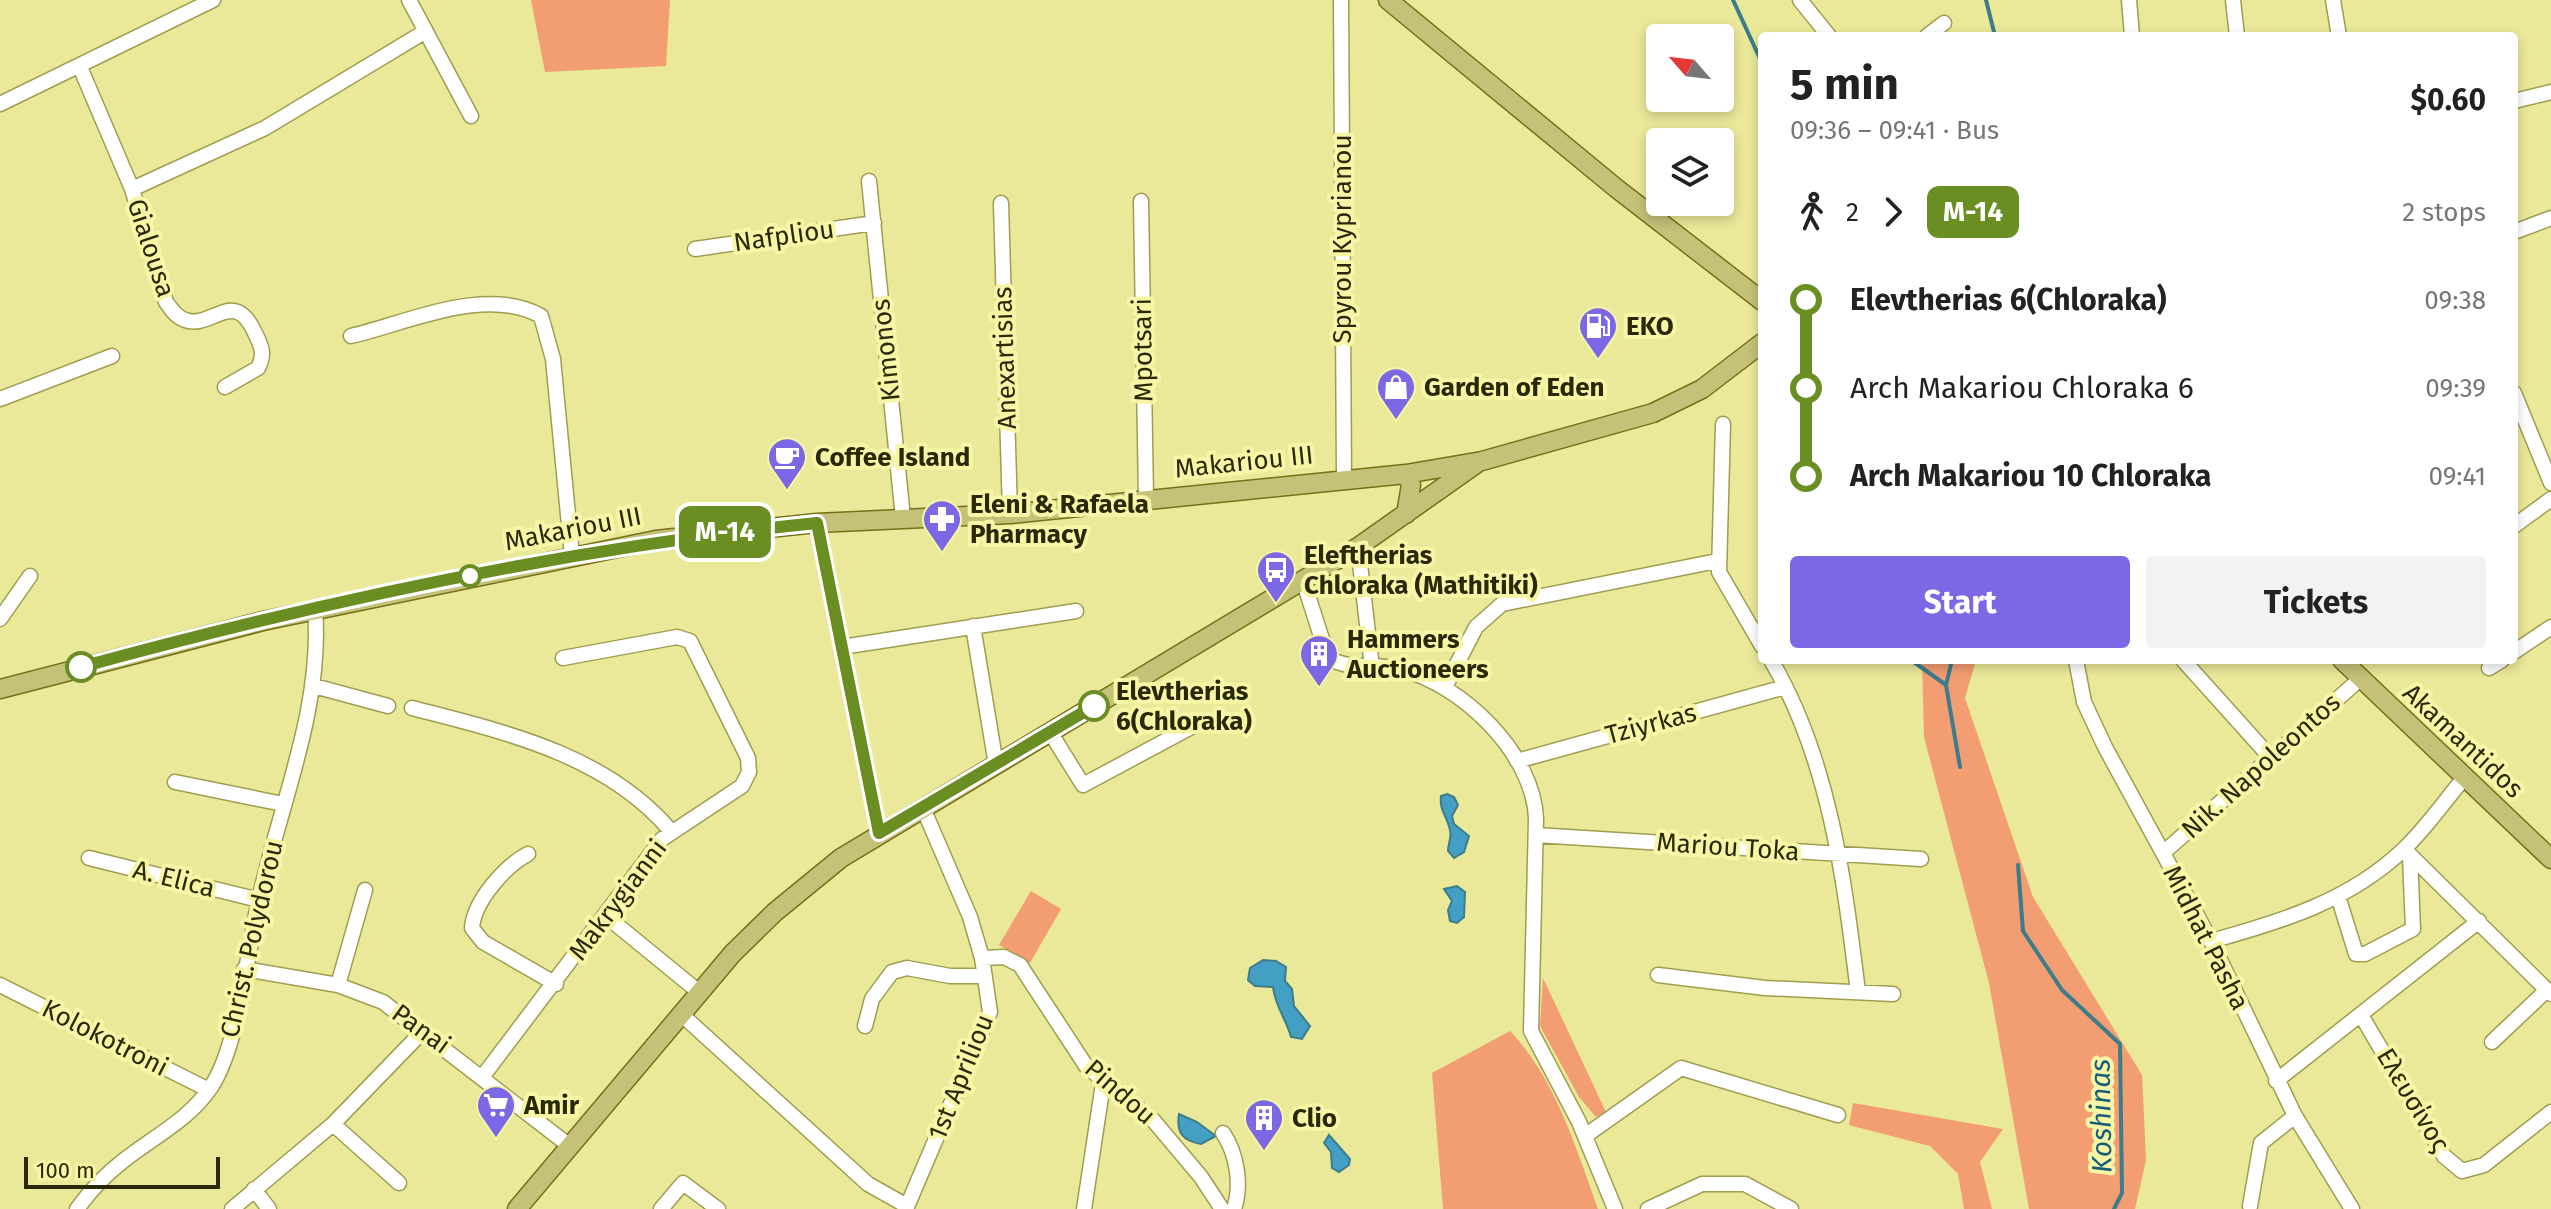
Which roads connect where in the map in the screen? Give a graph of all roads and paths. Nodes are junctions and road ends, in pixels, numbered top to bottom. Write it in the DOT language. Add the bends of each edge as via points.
graph roads {
  1 [pos="213,0"];
  2 [pos="409,0"];
  3 [pos="1341,0"];
  4 [pos="1388,0"];
  5 [pos="1800,0"];
  6 [pos="2129,0"];
  7 [pos="2233,0"];
  8 [pos="2333,0"];
  9 [pos="1944,23"];
  10 [pos="426,31"];
  11 [pos="1826,32"];
  12 [pos="1932,32"];
  13 [pos="2132,32"];
  14 [pos="2237,32"];
  15 [pos="2338,32"];
  16 [pos="80,67"];
  17 [pos="2551,92"];
  18 [pos="2518,100"];
  19 [pos="0,104"];
  20 [pos="471,116"];
  21 [pos="869,181"];
  22 [pos="132,189"];
  23 [pos="1141,201"];
  24 [pos="1001,203"];
  25 [pos="2551,218"];
  26 [pos="874,223"];
  27 [pos="2518,230"];
  28 [pos="695,249"];
  29 [pos="1757,295"];
  30 [pos="351,336"];
  31 [pos="1758,347"];
  32 [pos="112,356"];
  33 [pos="225,387"];
  34 [pos="0,399"];
  35 [pos="2518,403"];
  36 [pos="1723,424"];
  37 [pos="1482,461"];
  38 [pos="1406,474"];
  39 [pos="1344,478"];
  40 [pos="2551,483"];
  41 [pos="1146,499"];
  42 [pos="2551,499"];
  43 [pos="1010,514"];
  44 [pos="1406,514"];
  45 [pos="903,518"];
  46 [pos="817,523"];
  47 [pos="2518,523"];
  48 [pos="1358,547"];
  49 [pos="572,556"];
  50 [pos="1717,561"];
  51 [pos="30,576"];
  52 [pos="1303,580"];
  53 [pos="315,609"];
  54 [pos="1076,611"];
  55 [pos="0,619"];
  56 [pos="973,626"];
  57 [pos="2551,627"];
  58 [pos="1758,640"];
  59 [pos="842,647"];
  60 [pos="2518,649"];
  61 [pos="563,658"];
  62 [pos="1773,664"];
  63 [pos="2077,664"];
  64 [pos="2187,664"];
  65 [pos="2346,664"];
  66 [pos="1372,667"];
  67 [pos="2360,679"];
  68 [pos="314,686"];
  69 [pos="1445,687"];
  70 [pos="1785,687"];
  71 [pos="0,689"];
  72 [pos="388,706"];
  73 [pos="412,708"];
  74 [pos="1193,726"];
  75 [pos="1050,732"];
  76 [pos="2271,758"];
  77 [pos="1517,761"];
  78 [pos="996,765"];
  79 [pos="2464,778"];
  80 [pos="175,782"];
  81 [pos="283,804"];
  82 [pos="923,808"];
  83 [pos="670,830"];
  84 [pos="879,833"];
  85 [pos="1536,835"];
  86 [pos="2163,853"];
  87 [pos="2407,853"];
  88 [pos="528,854"];
  89 [pos="1841,854"];
  90 [pos="89,858"];
  91 [pos="1921,859"];
  92 [pos="2551,859"];
  93 [pos="365,890"];
  94 [pos="2338,896"];
  95 [pos="259,900"];
  96 [pos="606,916"];
  97 [pos="2479,921"];
  98 [pos="2211,941"];
  99 [pos="982,958"];
  100 [pos="244,969"];
  101 [pos="1658,975"];
  102 [pos="985,976"];
  103 [pos="556,984"];
  104 [pos="0,985"];
  105 [pos="338,985"];
  106 [pos="699,992"];
  107 [pos="1858,992"];
  108 [pos="2549,992"];
  109 [pos="1893,994"];
  110 [pos="681,1014"];
  111 [pos="2361,1015"];
  112 [pos="865,1026"];
  113 [pos="424,1030"];
  114 [pos="2492,1042"];
  115 [pos="483,1076"];
  116 [pos="1104,1077"];
  117 [pos="2276,1081"];
  118 [pos="209,1090"];
  119 [pos="2551,1112"];
  120 [pos="1838,1115"];
  121 [pos="2295,1116"];
  122 [pos="333,1124"];
  123 [pos="1223,1133"];
  124 [pos="1585,1136"];
  125 [pos="571,1147"];
  126 [pos="399,1183"];
  127 [pos="254,1189"];
  128 [pos="2250,1206"];
  129 [pos="907,1208"];
  130 [pos="77,1209"];
  131 [pos="232,1209"];
  132 [pos="269,1209"];
  133 [pos="517,1209"];
  134 [pos="661,1209"];
  135 [pos="718,1209"];
  136 [pos="1084,1209"];
  137 [pos="1222,1209"];
  138 [pos="1234,1209"];
  139 [pos="1615,1209"];
  140 [pos="1648,1209"];
  141 [pos="1791,1209"];
  142 [pos="2352,1209"];
  1 -- 16 [label="street"];
  2 -- 10 [label="street"];
  3 -- 39 [label="street, Spyrou Kyprianou"];
  4 -- 29 [label="main road" via="1626,197"];
  5 -- 11 [label="street"];
  6 -- 13 [label="street"];
  7 -- 14 [label="street"];
  8 -- 15 [label="street"];
  9 -- 12 [label="street"];
  10 -- 20 [label="street"];
  10 -- 22 [label="street" via="265,128"];
  16 -- 19 [label="street"];
  16 -- 22 [label="street, Gialousa"];
  17 -- 18 [label="street"];
  21 -- 26 [label="street, Kimonos"];
  22 -- 33 [label="street, Gialousa" via="173,311 193,321 230,310 251,323 263,348 252,374"];
  23 -- 41 [label="street, Mpotsari"];
  24 -- 43 [label="street, Anexartisias"];
  25 -- 27 [label="street"];
  26 -- 28 [label="street, Nafpliou"];
  26 -- 45 [label="street, Kimonos"];
  30 -- 49 [label="street" via="442,308 516,305 541,316 553,359"];
  31 -- 37 [label="main road, Makariou III" via="1702,389 1653,413"];
  32 -- 34 [label="street"];
  35 -- 40 [label="street"];
  36 -- 50 [label="street"];
  37 -- 38 [label="main road, Makariou III"];
  37 -- 44 [label="main road"];
  38 -- 39 [label="main road, Makariou III"];
  38 -- 44 [label="main road" via="1411,485"];
  39 -- 41 [label="main road, Makariou III"];
  41 -- 43 [label="main road, Makariou III"];
  42 -- 47 [label="street"];
  43 -- 45 [label="main road, Makariou III"];
  44 -- 48 [label="main road"];
  45 -- 46 [label="main road, Makariou III"];
  46 -- 49 [label="main road, Makariou III" via="656,540"];
  46 -- 59 [label="street"];
  48 -- 52 [label="main road"];
  48 -- 66 [label="street"];
  49 -- 53 [label="main road, Makariou III"];
  50 -- 58 [label="street" via="1722,583"];
  50 -- 69 [label="street" via="1502,604 1476,627"];
  51 -- 55 [label="street"];
  52 -- 66 [label="street" via="1328,658 1341,665"];
  52 -- 75 [label="main road"];
  53 -- 68 [label="street, Christ. Polydorou"];
  53 -- 71 [label="main road, Makariou III"];
  54 -- 56 [label="street"];
  56 -- 59 [label="street"];
  56 -- 78 [label="street"];
  57 -- 60 [label="street"];
  59 -- 84 [label="street"];
  61 -- 83 [label="street, Makrygianni" via="677,637 694,646 748,758 749,772 742,786"];
  62 -- 70 [label="street"];
  63 -- 86 [label="street, Midhat Pasha" via="2084,702"];
  64 -- 76 [label="street"];
  65 -- 67 [label="main road, Akamantidos"];
  66 -- 69 [label="street" via="1398,668"];
  67 -- 76 [label="street, Nik. Napoleontos"];
  67 -- 79 [label="main road, Akamantidos"];
  68 -- 72 [label="street"];
  68 -- 81 [label="street, Christ. Polydorou"];
  69 -- 77 [label="street" via="1470,704"];
  70 -- 77 [label="street, Tziyrkas"];
  70 -- 89 [label="street" via="1832,813"];
  73 -- 83 [label="street" via="545,746 625,791"];
  74 -- 75 [label="street" via="1083,785"];
  75 -- 78 [label="main road"];
  76 -- 86 [label="street, Nik. Napoleontos"];
  77 -- 85 [label="street" via="1536,798"];
  78 -- 82 [label="main road"];
  79 -- 87 [label="street"];
  79 -- 92 [label="main road, Akamantidos"];
  80 -- 81 [label="street"];
  81 -- 95 [label="street, Christ. Polydorou"];
  82 -- 84 [label="main road"];
  82 -- 99 [label="street, 1st Apriliou" via="960,890"];
  83 -- 96 [label="street, Makrygianni"];
  84 -- 106 [label="main road" via="775,912"];
  85 -- 89 [label="street, Mariou Toka"];
  85 -- 124 [label="street" via="1531,1031"];
  86 -- 98 [label="street, Midhat Pasha"];
  87 -- 94 [label="street"];
  87 -- 94 [label="street" via="2416,922 2409,932 2356,954"];
  87 -- 97 [label="street"];
  88 -- 103 [label="street" via="497,881 472,928 483,942"];
  89 -- 91 [label="street, Mariou Toka"];
  89 -- 107 [label="street"];
  90 -- 95 [label="street, A. Elica"];
  93 -- 105 [label="street"];
  94 -- 98 [label="street" via="2287,920"];
  95 -- 100 [label="street, Christ. Polydorou"];
  96 -- 103 [label="street, Makrygianni"];
  96 -- 106 [label="street"];
  97 -- 108 [label="street"];
  97 -- 111 [label="street"];
  98 -- 117 [label="street, Midhat Pasha"];
  99 -- 102 [label="street, 1st Apriliou"];
  99 -- 116 [label="street, Pindou" via="1004,957 1020,965 1086,1066"];
  100 -- 105 [label="street, Panai"];
  100 -- 118 [label="street, Christ. Polydorou" via="223,1064"];
  101 -- 107 [label="street"];
  102 -- 112 [label="street" via="907,968 892,972 872,999"];
  102 -- 129 [label="street, 1st Apriliou" via="988,1022"];
  103 -- 115 [label="street, Makrygianni"];
  104 -- 118 [label="street, Kolokotroni"];
  105 -- 113 [label="street, Panai" via="383,1002"];
  106 -- 110 [label="main road"];
  107 -- 109 [label="street"];
  108 -- 114 [label="street"];
  110 -- 125 [label="main road"];
  110 -- 129 [label="street" via="868,1184"];
  111 -- 117 [label="street"];
  111 -- 119 [label="street, Ελευσίνος" via="2444,1156 2462,1171 2484,1165"];
  113 -- 115 [label="street, Panai"];
  113 -- 122 [label="street"];
  115 -- 125 [label="street, Panai"];
  116 -- 136 [label="street"];
  116 -- 137 [label="street, Pindou" via="1179,1148"];
  117 -- 121 [label="street, Midhat Pasha"];
  118 -- 130 [label="street, Christ. Polydorou" via="191,1111 106,1175"];
  120 -- 124 [label="street" via="1681,1068"];
  121 -- 128 [label="street" via="2261,1143"];
  121 -- 142 [label="street, Midhat Pasha"];
  122 -- 126 [label="street"];
  122 -- 127 [label="street"];
  123 -- 138 [label="street" via="1238,1178"];
  124 -- 139 [label="street"];
  125 -- 133 [label="main road"];
  127 -- 131 [label="street"];
  127 -- 132 [label="street"];
  134 -- 135 [label="street" via="683,1183"];
  140 -- 141 [label="street" via="1702,1184 1745,1184"];
}
